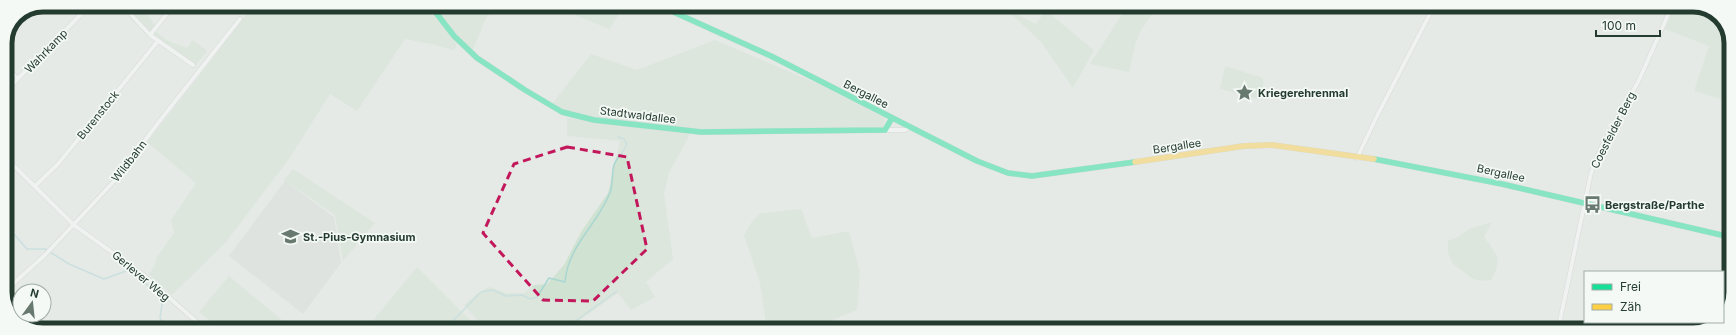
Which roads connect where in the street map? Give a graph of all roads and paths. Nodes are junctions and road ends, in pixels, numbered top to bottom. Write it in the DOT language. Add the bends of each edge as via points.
graph roads {
  1 [pos="77,12"];
  2 [pos="83,12"];
  3 [pos="129,12"];
  4 [pos="168,12"];
  5 [pos="435,12"];
  6 [pos="674,12"];
  7 [pos="1431,12"];
  8 [pos="1669,12"];
  9 [pos="80,15"];
  10 [pos="240,19"];
  11 [pos="150,35"];
  12 [pos="158,41"];
  13 [pos="193,65"];
  14 [pos="12,73"];
  15 [pos="18,79"];
  16 [pos="12,85"];
  17 [pos="892,118"];
  18 [pos="910,128"];
  19 [pos="885,130"];
  20 [pos="1357,158"];
  21 [pos="12,164"];
  22 [pos="35,186"];
  23 [pos="1584,202"];
  24 [pos="74,225"];
  25 [pos="1724,236"];
  26 [pos="12,285"];
  27 [pos="198,323"];
  28 [pos="1559,323"];
  1 -- 9 [label="street"];
  2 -- 9 [label="street, Wahrkamp"];
  3 -- 11 [label="street"];
  4 -- 11 [label="street"];
  5 -- 19 [label="street, Stadtwaldallee" via="454,36 477,58 562,112 594,120 701,132"];
  6 -- 17 [label="street, Bergallee" via="771,56"];
  7 -- 20 [label="street"];
  8 -- 23 [label="street, Coesfelder Berg" via="1639,80 1595,161"];
  9 -- 15 [label="street, Wahrkamp"];
  10 -- 24 [label="street, Wildbahn" via="117,178"];
  11 -- 12 [label="street"];
  12 -- 13 [label="street"];
  12 -- 22 [label="street, Burenstock" via="58,164"];
  14 -- 15 [label="street, Wahrkamp"];
  15 -- 16 [label="street, Wahrkamp"];
  17 -- 18 [label="street, Bergallee"];
  17 -- 19 [label="street"];
  18 -- 19 [label="street, Stadtwaldallee"];
  18 -- 20 [label="street, Bergallee" via="993,169 1022,176 1064,174 1259,144"];
  20 -- 23 [label="street, Bergallee" via="1474,177"];
  21 -- 22 [label="street, Gerlever Weg"];
  22 -- 24 [label="street, Gerlever Weg"];
  23 -- 25 [label="street, Bergallee"];
  23 -- 28 [label="street, Coesfelder Berg"];
  24 -- 26 [label="street, Wildbahn"];
  24 -- 27 [label="street, Gerlever Weg" via="141,273"];
}
